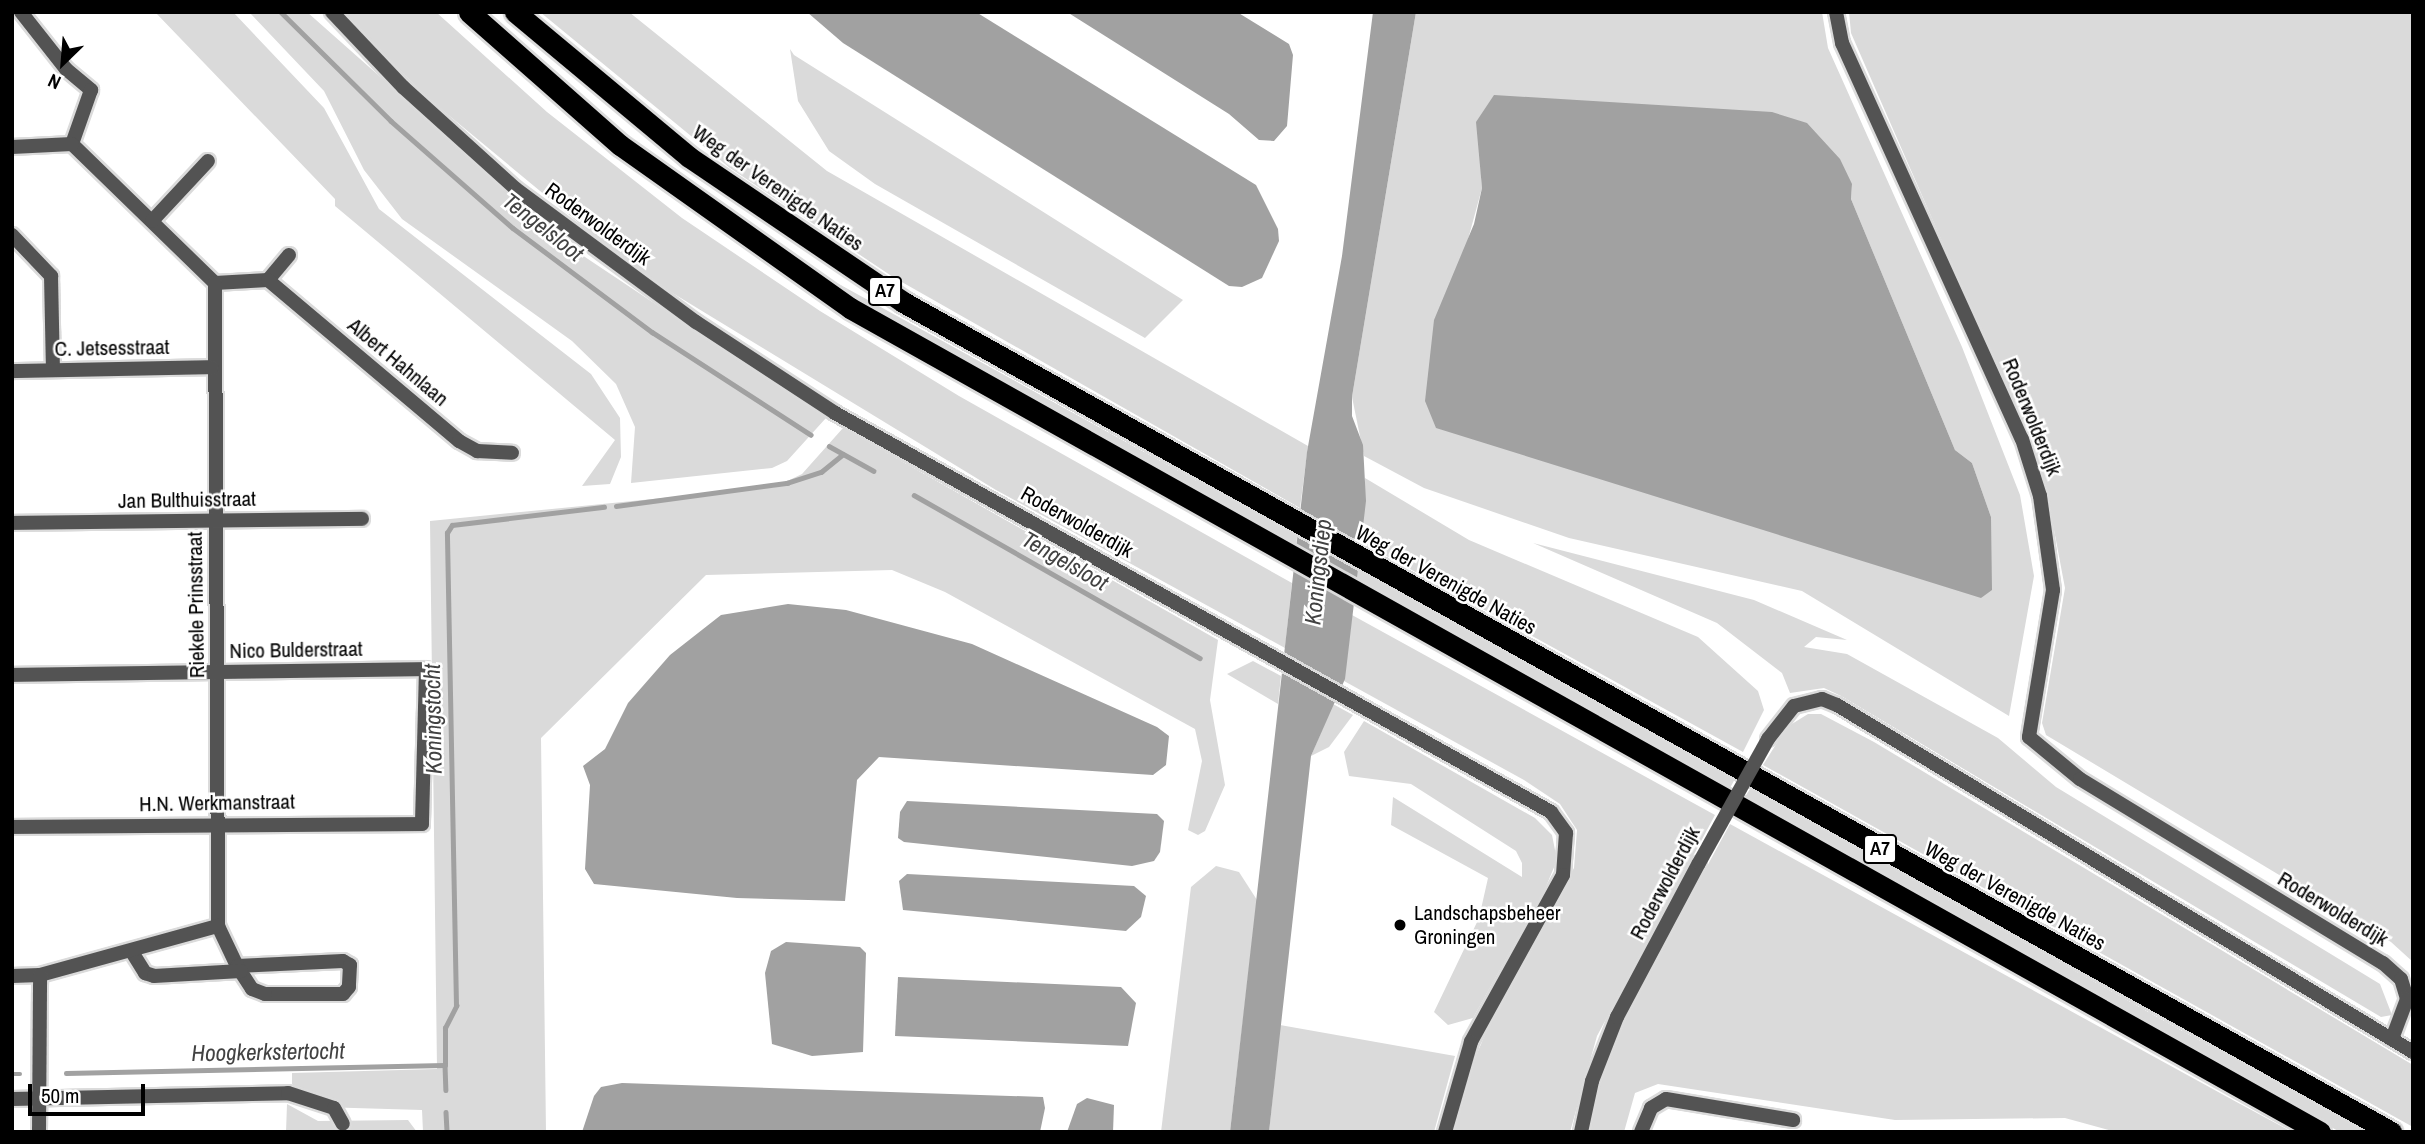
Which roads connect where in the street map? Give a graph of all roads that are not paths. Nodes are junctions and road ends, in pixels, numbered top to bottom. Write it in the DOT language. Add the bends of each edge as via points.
graph roads {
  1 [pos="21,12"];
  2 [pos="332,12"];
  3 [pos="469,12"];
  4 [pos="515,12"];
  5 [pos="1836,12"];
  6 [pos="72,144"];
  7 [pos="12,147"];
  8 [pos="208,161"];
  9 [pos="152,221"];
  10 [pos="12,234"];
  11 [pos="289,255"];
  12 [pos="268,280"];
  13 [pos="215,283"];
  14 [pos="212,367"];
  15 [pos="53,370"];
  16 [pos="12,371"];
  17 [pos="512,453"];
  18 [pos="362,519"];
  19 [pos="216,520"];
  20 [pos="12,523"];
  21 [pos="219,673"];
  22 [pos="12,675"];
  23 [pos="422,824"];
  24 [pos="220,825"];
  25 [pos="12,827"];
  26 [pos="218,926"];
  27 [pos="132,952"];
  28 [pos="239,968"];
  29 [pos="40,975"];
  30 [pos="12,976"];
  31 [pos="2392,1039"];
  32 [pos="2413,1052"];
  33 [pos="39,1098"];
  34 [pos="12,1099"];
  35 [pos="1793,1120"];
  36 [pos="343,1124"];
  37 [pos="39,1132"];
  38 [pos="1445,1132"];
  39 [pos="1581,1132"];
  40 [pos="1641,1132"];
  41 [pos="2320,1132"];
  42 [pos="2391,1132"];
  1 -- 6 [label="street" via="66,69 91,90"];
  2 -- 38 [label="street, Roderwolderdijk" via="432,115 516,189 696,322 835,413 1551,812 1566,833 1563,875 1471,1042"];
  3 -- 41 [label="highway, A7" via="620,145 756,246 925,352"];
  4 -- 42 [label="highway, Weg der Verenigde Naties / A7" via="689,157 823,251 975,344"];
  5 -- 31 [label="street, Roderwolderdijk" via="1842,43 2022,439 2040,496 2053,590 2029,737 2080,779 2383,962 2401,979 2407,999 2405,1016"];
  6 -- 7 [label="street"];
  6 -- 9 [label="street"];
  8 -- 9 [label="street"];
  9 -- 13 [label="street"];
  10 -- 15 [label="street" via="51,276"];
  11 -- 12 [label="street"];
  12 -- 13 [label="street"];
  12 -- 17 [label="street, Albert Hahnlaan" via="459,441 477,451"];
  13 -- 14 [label="street, Riekele Prinsstraat"];
  14 -- 15 [label="street, C. Jetsesstraat"];
  14 -- 19 [label="street, Riekele Prinsstraat"];
  15 -- 16 [label="street, C. Jetsesstraat"];
  18 -- 19 [label="street, Jan Bulthuisstraat"];
  19 -- 20 [label="street, Jan Bulthuisstraat"];
  19 -- 21 [label="street, Riekele Prinsstraat"];
  21 -- 22 [label="street, Nico Bulderstraat"];
  21 -- 23 [label="street, Nico Bulderstraat" via="426,669"];
  21 -- 24 [label="street, Riekele Prinsstraat"];
  23 -- 24 [label="street, H.N. Werkmanstraat"];
  24 -- 25 [label="street, H.N. Werkmanstraat"];
  24 -- 26 [label="street, Riekele Prinsstraat"];
  26 -- 27 [label="street"];
  26 -- 28 [label="street"];
  27 -- 28 [label="street" via="145,973 154,975"];
  27 -- 29 [label="street"];
  28 -- 28 [label="street" via="343,961 350,965 349,987 342,994 265,994 252,989"];
  29 -- 30 [label="street"];
  29 -- 33 [label="street"];
  31 -- 32 [label="street"];
  31 -- 39 [label="street, Roderwolderdijk, bridge" via="1822,699 1794,705 1768,739 1617,1017 1592,1080"];
  33 -- 34 [label="street"];
  33 -- 36 [label="street" via="288,1093 334,1108"];
  33 -- 37 [label="street"];
  35 -- 40 [label="street" via="1665,1099 1651,1108"];
}
